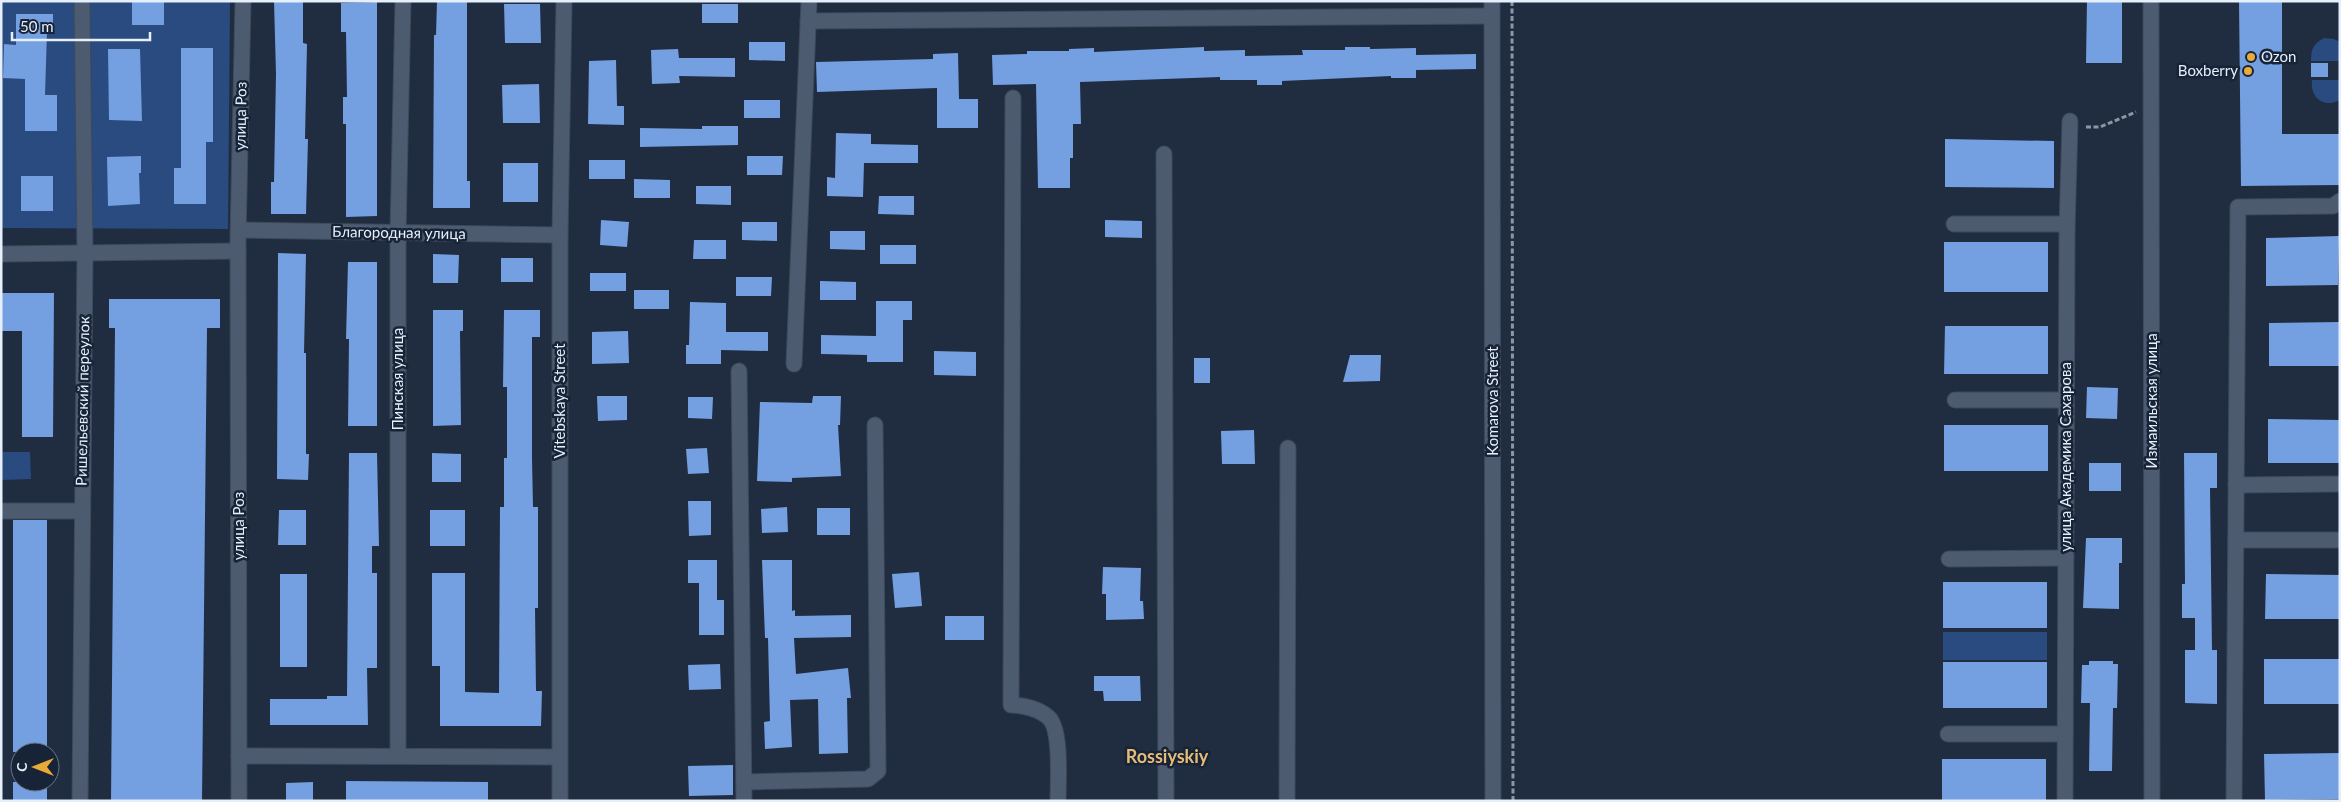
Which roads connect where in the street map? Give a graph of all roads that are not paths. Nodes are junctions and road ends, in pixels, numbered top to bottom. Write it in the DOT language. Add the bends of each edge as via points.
graph roads {
  1 [pos="82,1"];
  2 [pos="243,1"];
  3 [pos="403,1"];
  4 [pos="564,1"];
  5 [pos="809,1"];
  6 [pos="2151,1"];
  7 [pos="1492,8"];
  8 [pos="808,21"];
  9 [pos="1013,98"];
  10 [pos="2070,122"];
  11 [pos="1164,154"];
  12 [pos="2340,201"];
  13 [pos="1954,224"];
  14 [pos="238,230"];
  15 [pos="2067,231"];
  16 [pos="398,233"];
  17 [pos="560,235"];
  18 [pos="238,251"];
  19 [pos="84,253"];
  20 [pos="1,254"];
  21 [pos="794,364"];
  22 [pos="739,371"];
  23 [pos="1955,400"];
  24 [pos="2066,400"];
  25 [pos="875,425"];
  26 [pos="1288,448"];
  27 [pos="2340,484"];
  28 [pos="2236,485"];
  29 [pos="81,511"];
  30 [pos="1,512"];
  31 [pos="2236,540"];
  32 [pos="2340,540"];
  33 [pos="2066,558"];
  34 [pos="1949,559"];
  35 [pos="1948,734"];
  36 [pos="2065,734"];
  37 [pos="240,756"];
  38 [pos="398,756"];
  39 [pos="559,757"];
  40 [pos="744,782"];
  41 [pos="80,801"];
  42 [pos="239,801"];
  43 [pos="560,801"];
  44 [pos="744,801"];
  45 [pos="1058,801"];
  46 [pos="1166,801"];
  47 [pos="1287,801"];
  48 [pos="1493,801"];
  49 [pos="2065,801"];
  50 [pos="2152,801"];
  51 [pos="2234,801"];
  1 -- 19 [label="street, Ришельевский переулок"];
  2 -- 14 [label="street, улица Роз"];
  3 -- 16 [label="street, Пинская улица"];
  4 -- 17 [label="street, Vitebskaya Street"];
  5 -- 8 [label="street"];
  6 -- 50 [label="street, Измаильская улица"];
  7 -- 8 [label="street"];
  7 -- 48 [label="street, Komarova Street"];
  8 -- 21 [label="street"];
  9 -- 45 [label="street" via="1011,705 1024,705 1049,717 1056,732"];
  10 -- 15 [label="street, улица Академика Сахарова"];
  11 -- 46 [label="street"];
  12 -- 28 [label="street" via="2333,206 2238,207"];
  13 -- 15 [label="street" via="2058,224 2064,225"];
  14 -- 16 [label="street, Благородная улица"];
  14 -- 18 [label="street, улица Роз"];
  15 -- 24 [label="street, улица Академика Сахарова"];
  16 -- 17 [label="street, Благородная улица"];
  16 -- 38 [label="street, Пинская улица"];
  17 -- 39 [label="street, Vitebskaya Street"];
  18 -- 19 [label="street"];
  18 -- 37 [label="street, улица Роз"];
  19 -- 20 [label="street"];
  19 -- 29 [label="street, Ришельевский переулок"];
  22 -- 40 [label="street"];
  23 -- 24 [label="street"];
  24 -- 33 [label="street, улица Академика Сахарова"];
  25 -- 40 [label="street" via="878,771 868,779"];
  26 -- 47 [label="street"];
  27 -- 28 [label="street"];
  28 -- 31 [label="street"];
  29 -- 30 [label="street"];
  29 -- 41 [label="street, Ришельевский переулок"];
  31 -- 32 [label="street"];
  31 -- 51 [label="street"];
  33 -- 34 [label="street"];
  33 -- 36 [label="street, улица Академика Сахарова"];
  35 -- 36 [label="street"];
  36 -- 49 [label="street, улица Академика Сахарова"];
  37 -- 38 [label="street"];
  37 -- 42 [label="street, улица Роз"];
  38 -- 39 [label="street"];
  39 -- 43 [label="street, Vitebskaya Street"];
  40 -- 44 [label="street"];
}
